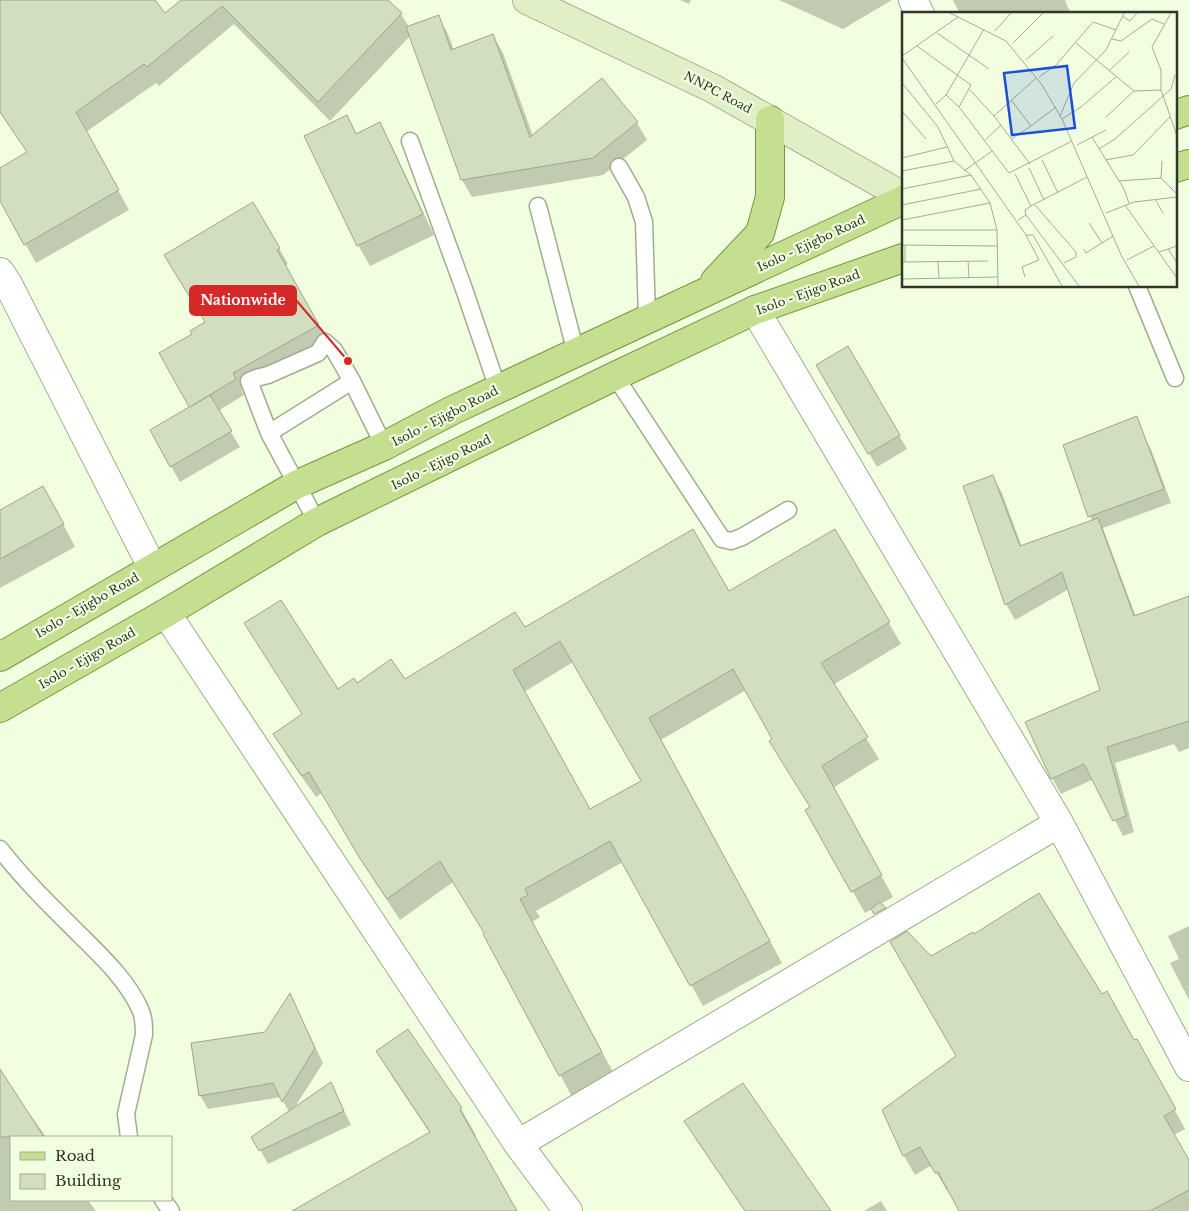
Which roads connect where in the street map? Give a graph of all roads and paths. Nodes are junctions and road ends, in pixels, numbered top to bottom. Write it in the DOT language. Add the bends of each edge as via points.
graph roads {
  1 [pos="527,0"];
  2 [pos="913,0"];
  3 [pos="919,12"];
  4 [pos="1189,110"];
  5 [pos="1176,115"];
  6 [pos="770,120"];
  7 [pos="410,141"];
  8 [pos="1189,164"];
  9 [pos="619,166"];
  10 [pos="1176,168"];
  11 [pos="902,195"];
  12 [pos="902,200"];
  13 [pos="538,206"];
  14 [pos="902,258"];
  15 [pos="0,272"];
  16 [pos="1138,288"];
  17 [pos="705,292"];
  18 [pos="754,310"];
  19 [pos="647,318"];
  20 [pos="576,353"];
  21 [pos="615,376"];
  22 [pos="1175,378"];
  23 [pos="352,381"];
  24 [pos="498,389"];
  25 [pos="269,433"];
  26 [pos="384,446"];
  27 [pos="296,485"];
  28 [pos="788,510"];
  29 [pos="317,522"];
  30 [pos="152,567"];
  31 [pos="166,613"];
  32 [pos="0,657"];
  33 [pos="0,708"];
  34 [pos="1059,823"];
  35 [pos="0,848"];
  36 [pos="1189,1067"];
  37 [pos="129,1136"];
  38 [pos="518,1144"];
  39 [pos="568,1211"];
  1 -- 6 [label="street, NNPC Road" via="686,74"];
  2 -- 3 [label="street"];
  4 -- 5 [label="main road"];
  6 -- 11 [label="street, NNPC Road"];
  6 -- 17 [label="main road" via="770,197 760,234"];
  7 -- 24 [label="lane"];
  8 -- 10 [label="main road"];
  9 -- 19 [label="lane" via="636,197 644,222"];
  12 -- 17 [label="main road, Isolo - Ejigbo Road"];
  13 -- 20 [label="lane"];
  14 -- 18 [label="main road, Isolo - Ejigo Road"];
  15 -- 30 [label="street"];
  16 -- 22 [label="lane"];
  17 -- 19 [label="main road, Isolo - Ejigbo Road"];
  18 -- 21 [label="main road, Isolo - Ejigo Road"];
  18 -- 34 [label="street"];
  19 -- 20 [label="main road, Isolo - Ejigbo Road"];
  20 -- 24 [label="main road, Isolo - Ejigbo Road"];
  21 -- 28 [label="lane" via="722,539 731,541 742,537"];
  21 -- 29 [label="main road, Isolo - Ejigo Road"];
  23 -- 25 [label="lane"];
  23 -- 25 [label="lane" via="334,350 325,342 318,353 268,376 249,381"];
  23 -- 26 [label="lane"];
  24 -- 26 [label="main road, Isolo - Ejigbo Road"];
  25 -- 27 [label="lane"];
  26 -- 27 [label="main road, Isolo - Ejigbo Road"];
  27 -- 29 [label="lane"];
  27 -- 30 [label="main road, Isolo - Ejigbo Road"];
  29 -- 31 [label="main road, Isolo - Ejigo Road"];
  30 -- 32 [label="main road, Isolo - Ejigbo Road"];
  31 -- 33 [label="main road, Isolo - Ejigo Road"];
  31 -- 38 [label="street"];
  34 -- 36 [label="street"];
  34 -- 38 [label="street"];
  35 -- 37 [label="lane" via="22,877 109,964 141,1009 144,1035 126,1114"];
  38 -- 39 [label="street"];
}
